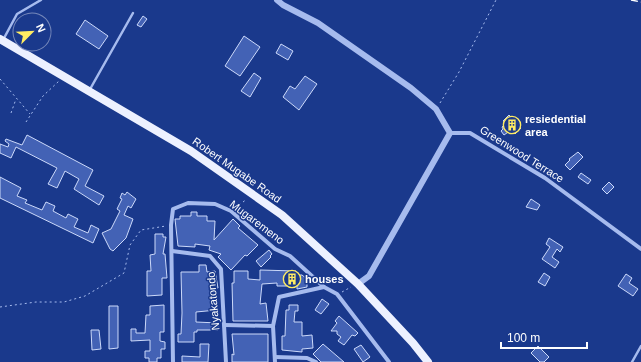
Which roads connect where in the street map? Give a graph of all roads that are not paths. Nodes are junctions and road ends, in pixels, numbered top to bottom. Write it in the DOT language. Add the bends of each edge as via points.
graph roads {
  1 [pos="41,0"];
  2 [pos="277,0"];
  3 [pos="133,13"];
  4 [pos="2,40"];
  5 [pos="89,91"];
  6 [pos="450,133"];
  7 [pos="641,248"];
  8 [pos="172,251"];
  9 [pos="358,284"];
  10 [pos="324,287"];
  11 [pos="225,325"];
  12 [pos="273,326"];
  13 [pos="641,346"];
  14 [pos="275,357"];
  15 [pos="173,362"];
  16 [pos="226,362"];
  17 [pos="275,362"];
  18 [pos="316,362"];
  19 [pos="389,362"];
  20 [pos="428,362"];
  21 [pos="632,362"];
  1 -- 4 [label="lane" via="17,14"];
  2 -- 6 [label="street" via="318,23 411,88 436,109"];
  3 -- 5 [label="lane"];
  4 -- 5 [label="main road, Robert Mugabe Road"];
  5 -- 9 [label="main road, Robert Mugabe Road" via="191,151 282,214"];
  6 -- 7 [label="street, Greenwood Terrace" via="470,134 545,178"];
  6 -- 9 [label="street" via="369,276"];
  8 -- 10 [label="street, Mugaremeno" via="173,208 188,203 216,204 231,211 275,249 290,256"];
  8 -- 11 [label="street, Nyakatondo" via="210,256 221,269"];
  8 -- 15 [label="street, Mugaremeno"];
  9 -- 20 [label="main road, Robert Mugabe Road"];
  10 -- 12 [label="street" via="279,297"];
  10 -- 19 [label="street, Mugaremeno" via="337,294"];
  11 -- 12 [label="street"];
  11 -- 16 [label="street, Nyakatondo"];
  12 -- 14 [label="street"];
  13 -- 21 [label="lane"];
  14 -- 17 [label="street"];
  14 -- 18 [label="street" via="307,358"];
}
